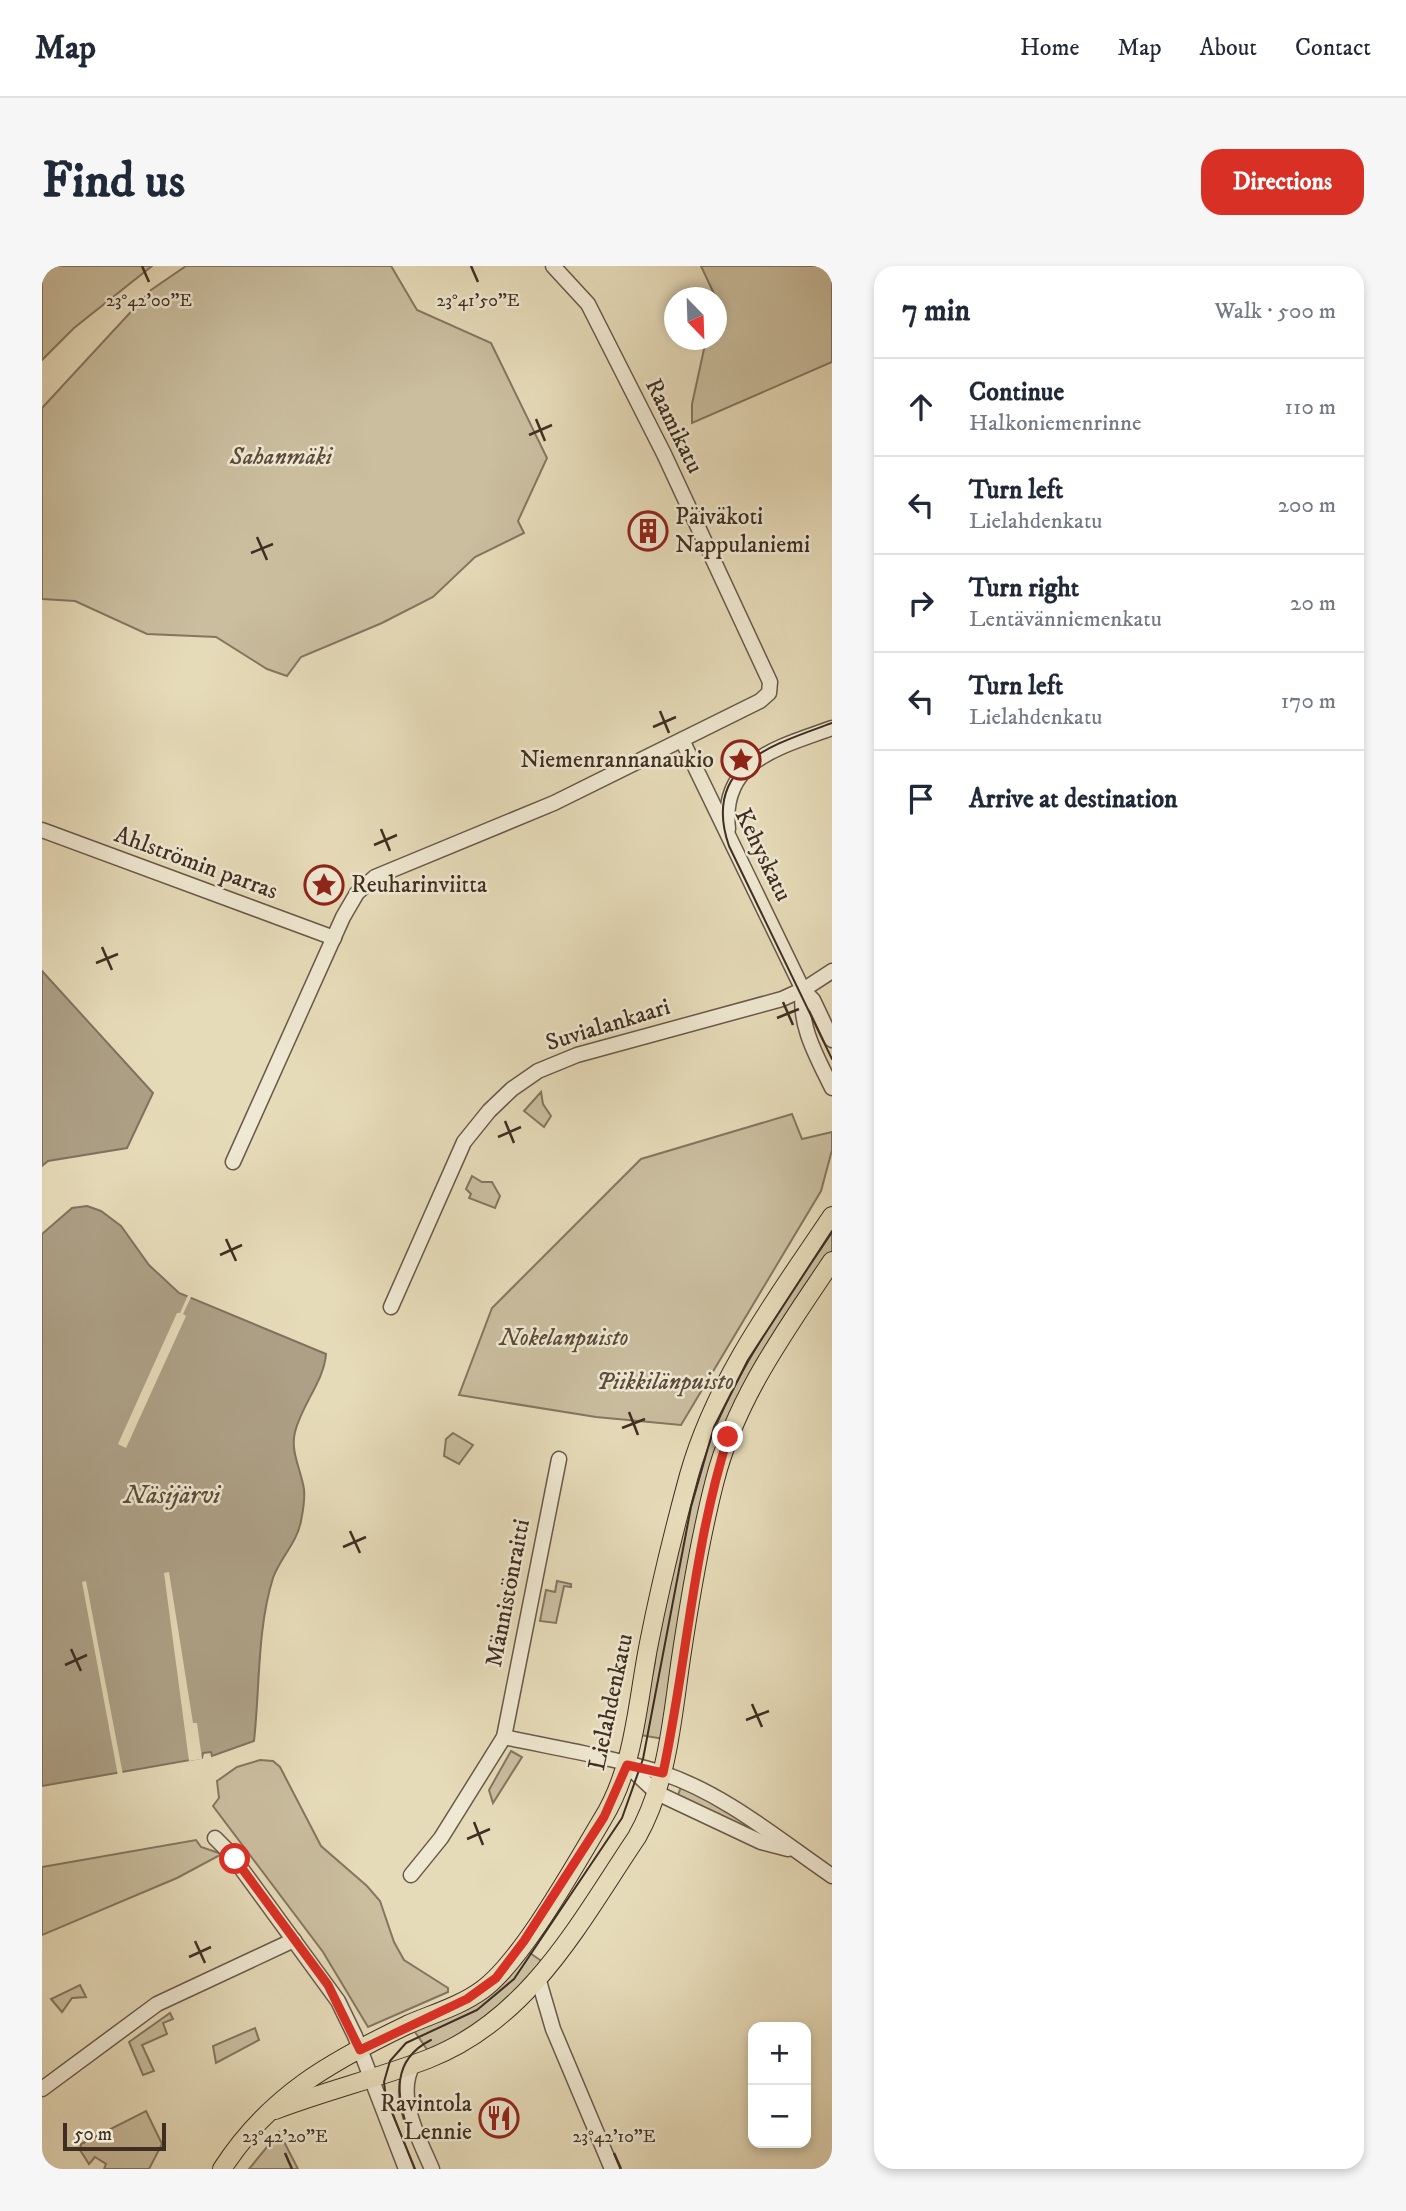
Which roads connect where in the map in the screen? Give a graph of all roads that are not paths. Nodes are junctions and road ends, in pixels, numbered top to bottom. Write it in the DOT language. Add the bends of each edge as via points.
graph roads {
  1 [pos="553,266"];
  2 [pos="832,728"];
  3 [pos="682,740"];
  4 [pos="42,830"];
  5 [pos="729,837"];
  6 [pos="334,939"];
  7 [pos="832,971"];
  8 [pos="803,990"];
  9 [pos="832,1040"];
  10 [pos="832,1088"];
  11 [pos="233,1162"];
  12 [pos="832,1216"];
  13 [pos="832,1261"];
  14 [pos="391,1307"];
  15 [pos="559,1459"];
  16 [pos="504,1737"];
  17 [pos="627,1765"];
  18 [pos="663,1773"];
  19 [pos="657,1793"];
  20 [pos="215,1838"];
  21 [pos="793,1851"];
  22 [pos="411,1875"];
  23 [pos="832,1876"];
  24 [pos="294,1940"];
  25 [pos="538,1981"];
  26 [pos="360,2050"];
  27 [pos="414,2063"];
  28 [pos="370,2078"];
  29 [pos="42,2089"];
  30 [pos="265,2114"];
  31 [pos="222,2169"];
  32 [pos="406,2169"];
  33 [pos="432,2169"];
  34 [pos="612,2169"];
  1 -- 3 [label="street, Raamikatu" via="578,290 594,315 770,682 769,693 760,701"];
  2 -- 5 [label="street" via="771,751 748,767 731,792 726,815"];
  3 -- 5 [label="street, Kehyskatu"];
  3 -- 6 [label="street" via="554,803 375,877 357,894"];
  4 -- 6 [label="street, Ahlströmin parras"];
  5 -- 8 [label="street, Kehyskatu"];
  6 -- 11 [label="street"];
  7 -- 8 [label="street, Suvialankaari"];
  8 -- 9 [label="street, Kehyskatu" via="813,1000"];
  8 -- 10 [label="street, Kehyskatu" via="806,1027"];
  8 -- 14 [label="street, Suvialankaari" via="577,1055 538,1071 512,1089 464,1142"];
  12 -- 17 [label="main road, Lielahdenkatu" via="729,1375 703,1432 649,1640"];
  13 -- 18 [label="main road, Lielahdenkatu" via="749,1390 728,1437 687,1614"];
  15 -- 16 [label="street, Männistönraitti"];
  16 -- 17 [label="street"];
  16 -- 22 [label="street" via="441,1838"];
  17 -- 18 [label="street"];
  17 -- 19 [label="street"];
  17 -- 26 [label="main road, Lielahdenkatu" via="604,1817 496,1978 467,1999"];
  18 -- 19 [label="main road, Lielahdenkatu"];
  18 -- 21 [label="street" via="769,1829"];
  19 -- 21 [label="street" via="761,1842"];
  19 -- 25 [label="main road, Lielahdenkatu" via="637,1837"];
  20 -- 24 [label="street"];
  21 -- 23 [label="street"];
  24 -- 26 [label="street" via="338,2001"];
  24 -- 29 [label="street" via="157,2004"];
  25 -- 27 [label="main road, Lielahdenkatu" via="490,2026 449,2050"];
  25 -- 34 [label="street" via="553,2029"];
  26 -- 28 [label="street"];
  26 -- 30 [label="main road, Lielahdenkatu" via="294,2087"];
  27 -- 28 [label="main road, Lielahdenkatu"];
  27 -- 33 [label="street" via="407,2073 407,2096"];
  28 -- 30 [label="main road, Lielahdenkatu"];
  28 -- 32 [label="street"];
  30 -- 31 [label="main road, Lielahdenkatu"];
}
